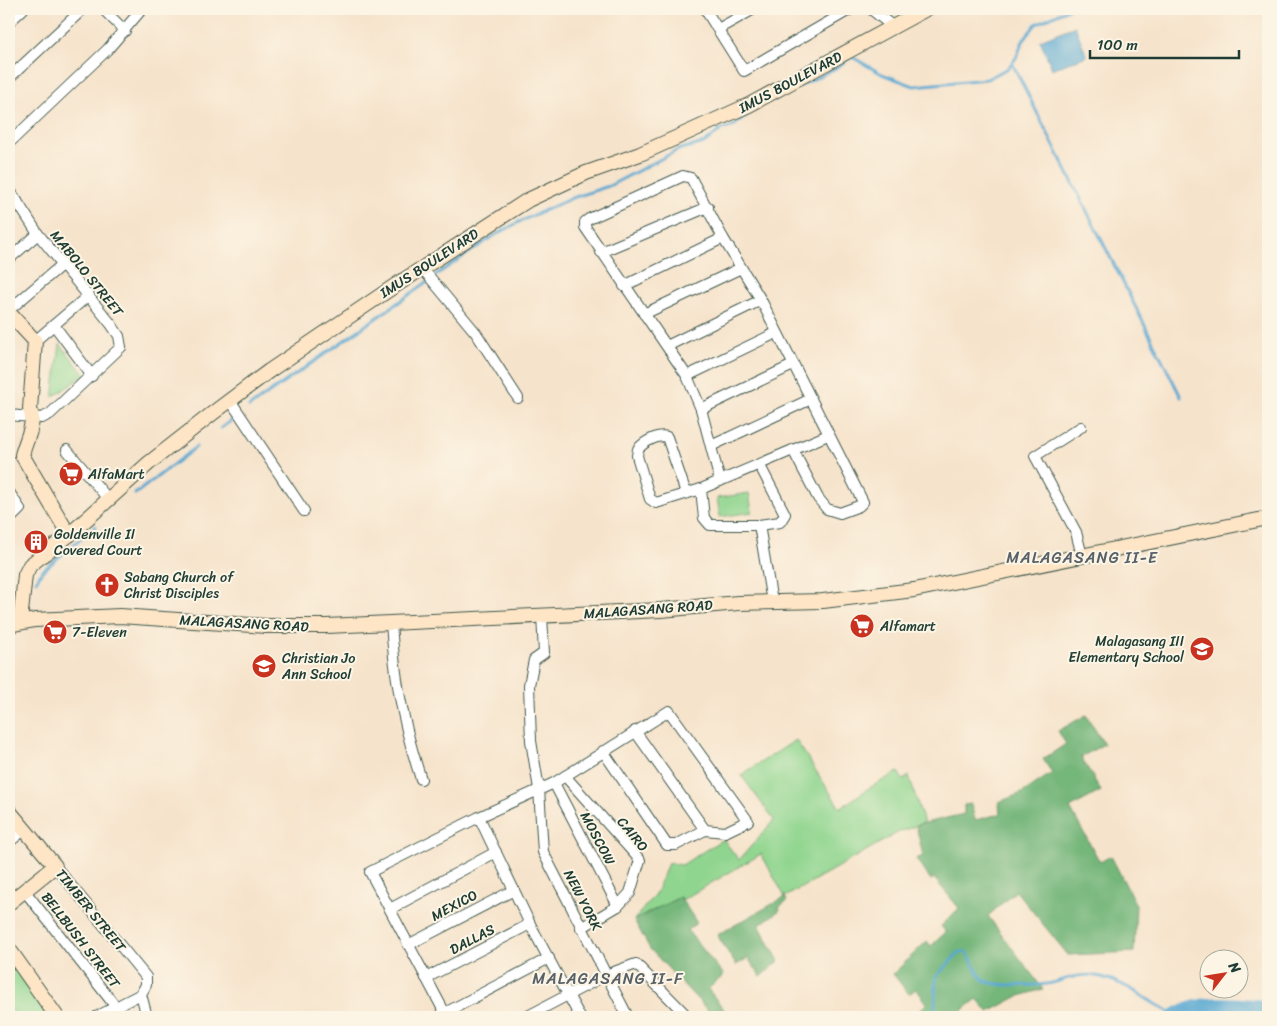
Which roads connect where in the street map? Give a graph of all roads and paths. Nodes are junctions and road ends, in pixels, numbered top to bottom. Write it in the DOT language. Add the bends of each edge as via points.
graph roads {
  1 [pos="23,9"];
  2 [pos="83,9"];
  3 [pos="103,9"];
  4 [pos="142,9"];
  5 [pos="705,9"];
  6 [pos="754,9"];
  7 [pos="851,9"];
  8 [pos="871,9"];
  9 [pos="926,9"];
  10 [pos="9,22"];
  11 [pos="892,26"];
  12 [pos="718,29"];
  13 [pos="125,31"];
  14 [pos="9,78"];
  15 [pos="9,143"];
  16 [pos="9,189"];
  17 [pos="13,205"];
  18 [pos="708,207"];
  19 [pos="38,234"];
  20 [pos="723,238"];
  21 [pos="601,252"];
  22 [pos="9,259"];
  23 [pos="64,263"];
  24 [pos="422,268"];
  25 [pos="742,268"];
  26 [pos="624,286"];
  27 [pos="89,296"];
  28 [pos="761,300"];
  29 [pos="9,312"];
  30 [pos="644,314"];
  31 [pos="54,325"];
  32 [pos="776,333"];
  33 [pos="35,341"];
  34 [pos="667,346"];
  35 [pos="793,366"];
  36 [pos="92,376"];
  37 [pos="687,376"];
  38 [pos="518,398"];
  39 [pos="811,399"];
  40 [pos="230,400"];
  41 [pos="701,409"];
  42 [pos="29,414"];
  43 [pos="9,415"];
  44 [pos="1081,427"];
  45 [pos="828,435"];
  46 [pos="711,446"];
  47 [pos="67,450"];
  48 [pos="793,450"];
  49 [pos="759,464"];
  50 [pos="720,480"];
  51 [pos="701,489"];
  52 [pos="9,492"];
  53 [pos="686,493"];
  54 [pos="109,500"];
  55 [pos="304,511"];
  56 [pos="1268,518"];
  57 [pos="9,520"];
  58 [pos="759,525"];
  59 [pos="69,535"];
  60 [pos="1082,556"];
  61 [pos="772,602"];
  62 [pos="542,615"];
  63 [pos="391,622"];
  64 [pos="15,623"];
  65 [pos="635,731"];
  66 [pos="603,751"];
  67 [pos="564,776"];
  68 [pos="421,779"];
  69 [pos="554,783"];
  70 [pos="539,789"];
  71 [pos="9,811"];
  72 [pos="479,817"];
  73 [pos="24,830"];
  74 [pos="705,830"];
  75 [pos="9,842"];
  76 [pos="496,852"];
  77 [pos="54,866"];
  78 [pos="24,890"];
  79 [pos="514,890"];
  80 [pos="9,903"];
  81 [pos="618,906"];
  82 [pos="390,909"];
  83 [pos="530,924"];
  84 [pos="581,928"];
  85 [pos="408,945"];
  86 [pos="9,950"];
  87 [pos="549,958"];
  88 [pos="606,975"];
  89 [pos="426,978"];
  90 [pos="141,994"];
  91 [pos="569,995"];
  92 [pos="116,1007"];
  93 [pos="446,1015"];
  94 [pos="56,1017"];
  95 [pos="96,1017"];
  96 [pos="147,1017"];
  97 [pos="526,1017"];
  98 [pos="580,1017"];
  99 [pos="628,1017"];
  100 [pos="688,1017"];
  1 -- 10 [label="street"];
  2 -- 14 [label="street"];
  3 -- 13 [label="street"];
  4 -- 13 [label="street"];
  5 -- 12 [label="street"];
  6 -- 12 [label="street"];
  7 -- 12 [label="street" via="744,71"];
  8 -- 11 [label="street"];
  9 -- 11 [label="main road, IMUS BOULEVARD"];
  11 -- 24 [label="main road, IMUS BOULEVARD" via="749,104 528,200"];
  13 -- 15 [label="street"];
  16 -- 17 [label="street, MABOLO STREET"];
  17 -- 19 [label="street, MABOLO STREET"];
  18 -- 20 [label="street"];
  18 -- 21 [label="street"];
  18 -- 21 [label="street" via="691,178 683,176 585,222"];
  19 -- 22 [label="street"];
  19 -- 23 [label="street, MABOLO STREET"];
  20 -- 25 [label="street"];
  20 -- 26 [label="street"];
  21 -- 26 [label="street"];
  23 -- 27 [label="street, MABOLO STREET"];
  23 -- 29 [label="street"];
  24 -- 38 [label="street" via="476,333"];
  24 -- 40 [label="main road, IMUS BOULEVARD"];
  25 -- 28 [label="street"];
  25 -- 30 [label="street"];
  26 -- 30 [label="street"];
  27 -- 31 [label="street"];
  27 -- 36 [label="street, MABOLO STREET" via="119,336 121,348"];
  28 -- 32 [label="street"];
  28 -- 34 [label="street"];
  29 -- 33 [label="main road"];
  30 -- 34 [label="street"];
  31 -- 33 [label="street"];
  31 -- 36 [label="street"];
  32 -- 35 [label="street"];
  32 -- 37 [label="street"];
  33 -- 42 [label="main road"];
  34 -- 37 [label="street"];
  35 -- 39 [label="street"];
  35 -- 41 [label="street"];
  36 -- 42 [label="street, MABOLO STREET" via="50,414 42,418"];
  37 -- 41 [label="street"];
  39 -- 45 [label="street"];
  39 -- 46 [label="street"];
  40 -- 54 [label="main road, IMUS BOULEVARD" via="149,463"];
  40 -- 55 [label="street"];
  41 -- 46 [label="street"];
  42 -- 43 [label="street"];
  42 -- 59 [label="main road" via="33,424 22,455"];
  44 -- 60 [label="street" via="1035,456 1076,532"];
  45 -- 48 [label="street"];
  45 -- 48 [label="street" via="862,498 859,506 840,513 827,509"];
  46 -- 50 [label="street"];
  47 -- 54 [label="street"];
  48 -- 49 [label="street"];
  49 -- 50 [label="street"];
  49 -- 58 [label="street" via="785,514 780,522"];
  50 -- 51 [label="street"];
  51 -- 53 [label="street"];
  51 -- 58 [label="street" via="706,523"];
  52 -- 57 [label="street" via="20,509"];
  53 -- 53 [label="street" via="652,502 637,456 638,449 662,436 667,437"];
  54 -- 59 [label="main road, IMUS BOULEVARD"];
  56 -- 60 [label="main road, MALAGASANG ROAD"];
  58 -- 61 [label="street"];
  59 -- 64 [label="main road, IMUS BOULEVARD" via="26,569"];
  60 -- 61 [label="main road, MALAGASANG ROAD" via="894,593 823,601"];
  61 -- 62 [label="main road, MALAGASANG ROAD"];
  62 -- 63 [label="main road, MALAGASANG ROAD"];
  62 -- 70 [label="street, NEW YORK" via="544,653 534,660 529,685 531,741"];
  63 -- 64 [label="main road, MALAGASANG ROAD" via="266,626 120,616"];
  63 -- 68 [label="street" via="396,682"];
  65 -- 66 [label="street"];
  65 -- 74 [label="street"];
  65 -- 74 [label="street" via="669,712 748,821 725,832"];
  66 -- 67 [label="street"];
  66 -- 74 [label="street" via="667,845 676,846"];
  67 -- 69 [label="street"];
  67 -- 81 [label="street, CAIRO" via="640,860 630,894"];
  69 -- 70 [label="street"];
  69 -- 81 [label="street, MOSCOW"];
  70 -- 72 [label="street"];
  70 -- 84 [label="street, NEW YORK" via="543,852"];
  71 -- 73 [label="main road, TIMBER STREET"];
  72 -- 76 [label="street"];
  72 -- 82 [label="street" via="370,872"];
  73 -- 75 [label="street"];
  73 -- 77 [label="main road, TIMBER STREET"];
  76 -- 79 [label="street"];
  76 -- 82 [label="street"];
  77 -- 78 [label="main road"];
  77 -- 90 [label="street, TIMBER STREET" via="146,977"];
  78 -- 80 [label="main road"];
  78 -- 92 [label="street, BELLBUSH STREET"];
  79 -- 83 [label="street"];
  79 -- 85 [label="street, MEXICO"];
  81 -- 84 [label="street, CAIRO"];
  82 -- 85 [label="street"];
  83 -- 87 [label="street"];
  83 -- 89 [label="street, DALLAS"];
  84 -- 88 [label="street, NEW YORK"];
  85 -- 89 [label="street"];
  86 -- 94 [label="main road"];
  87 -- 91 [label="street"];
  87 -- 93 [label="street"];
  88 -- 91 [label="street"];
  88 -- 99 [label="street, NEW YORK"];
  88 -- 100 [label="street" via="636,964"];
  89 -- 93 [label="street"];
  90 -- 92 [label="street"];
  90 -- 96 [label="street, TIMBER STREET"];
  91 -- 97 [label="street"];
  91 -- 98 [label="street"];
  92 -- 95 [label="street"];
}
